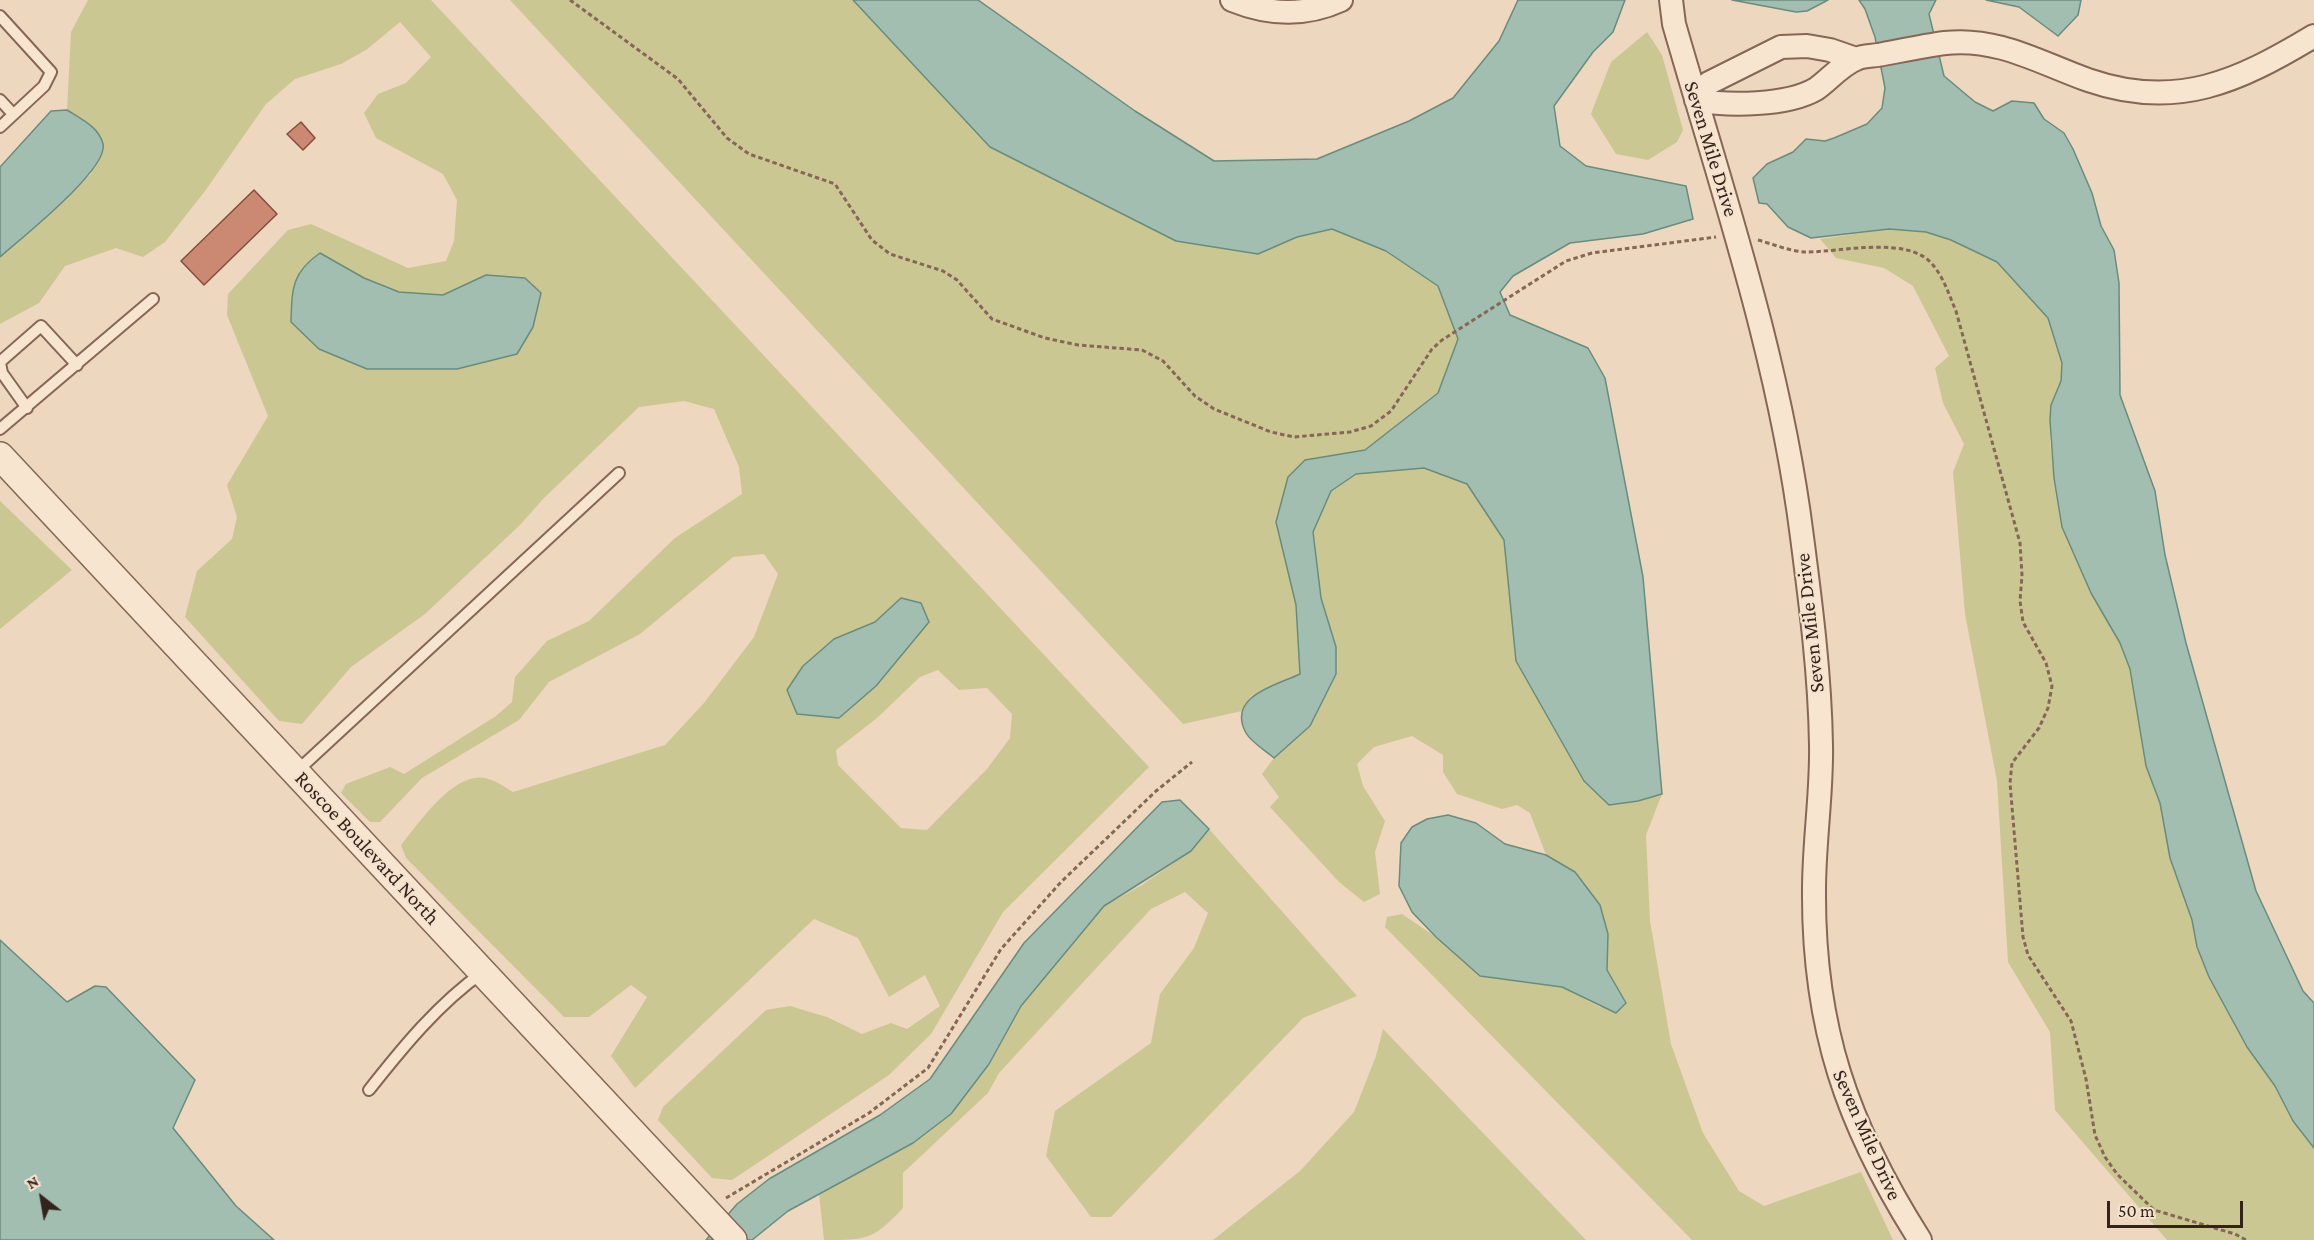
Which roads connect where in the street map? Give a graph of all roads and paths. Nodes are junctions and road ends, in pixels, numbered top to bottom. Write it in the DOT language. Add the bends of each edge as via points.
graph roads {
  1 [pos="570,0"];
  2 [pos="1232,0"];
  3 [pos="1341,0"];
  4 [pos="1671,0"];
  5 [pos="0,16"];
  6 [pos="2314,36"];
  7 [pos="1867,57"];
  8 [pos="0,100"];
  9 [pos="1696,100"];
  10 [pos="13,114"];
  11 [pos="0,127"];
  12 [pos="1736,234"];
  13 [pos="153,299"];
  14 [pos="0,362"];
  15 [pos="77,365"];
  16 [pos="27,408"];
  17 [pos="0,429"];
  18 [pos="0,456"];
  19 [pos="619,473"];
  20 [pos="1192,762"];
  21 [pos="296,772"];
  22 [pos="483,972"];
  23 [pos="369,1090"];
  24 [pos="719,1225"];
  25 [pos="1920,1240"];
  26 [pos="2246,1240"];
  1 -- 12 [label="path" via="678,79 727,138 749,154 835,183 872,240 890,254 943,270 957,279 992,319 1078,345 1142,350 1163,361 1195,396 1214,409 1293,437 1350,432 1371,426 1391,411 1432,349 1566,261 1592,253"];
  2 -- 3 [label="street" via="1273,12 1295,13"];
  4 -- 9 [label="street, Seven Mile Drive"];
  5 -- 10 [label="lane" via="51,72 44,86"];
  6 -- 7 [label="street" via="2227,82 2178,92 2117,88 2003,47 1944,43"];
  7 -- 9 [label="street" via="1814,90 1784,100 1724,105"];
  7 -- 9 [label="street" via="1818,48 1781,47 1709,83"];
  8 -- 10 [label="lane"];
  9 -- 12 [label="street, Seven Mile Drive"];
  10 -- 11 [label="lane"];
  12 -- 25 [label="street, Seven Mile Drive" via="1763,330 1792,465 1812,627 1821,742 1814,931 1823,1019 1845,1096 1888,1188"];
  12 -- 26 [label="path" via="1804,252 1862,247 1921,255 1944,283 1956,310 2020,543 2023,622 2046,663 2052,686 2039,728 2012,763 2010,783 2019,908 2028,955 2071,1021 2095,1135 2117,1174 2154,1210"];
  13 -- 15 [label="lane"];
  14 -- 15 [label="lane" via="41,326"];
  14 -- 16 [label="lane" via="2,373"];
  15 -- 16 [label="lane"];
  16 -- 17 [label="lane"];
  18 -- 21 [label="street, Roscoe Boulevard North"];
  19 -- 21 [label="lane"];
  20 -- 24 [label="path" via="1061,882 1001,949 928,1068"];
  21 -- 22 [label="street, Roscoe Boulevard North"];
  22 -- 23 [label="lane" via="406,1044"];
  22 -- 24 [label="street, Roscoe Boulevard North"];
}
